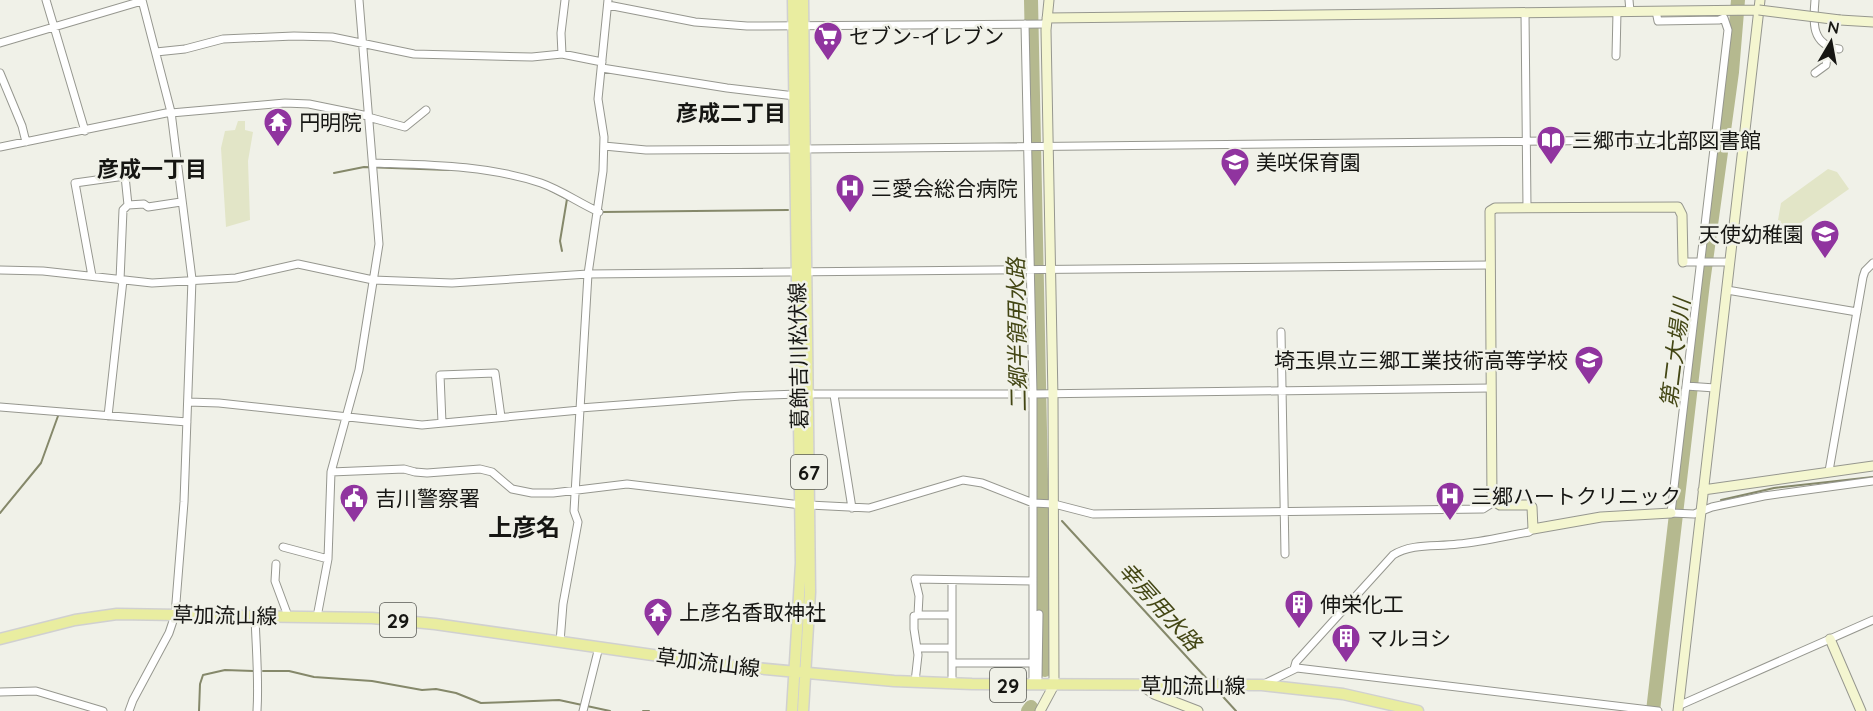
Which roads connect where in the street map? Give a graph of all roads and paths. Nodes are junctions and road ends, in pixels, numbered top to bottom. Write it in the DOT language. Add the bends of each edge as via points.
graph roads {
  1 [pos="46,0"];
  2 [pos="142,0"];
  3 [pos="359,0"];
  4 [pos="564,0"];
  5 [pos="793,0"];
  6 [pos="803,0"];
  7 [pos="1049,0"];
  8 [pos="1629,0"];
  9 [pos="1815,0"];
  10 [pos="608,3"];
  11 [pos="1760,5"];
  12 [pos="1630,11"];
  13 [pos="1656,11"];
  14 [pos="1617,12"];
  15 [pos="1525,13"];
  16 [pos="1873,22"];
  17 [pos="1037,23"];
  18 [pos="54,26"];
  19 [pos="798,26"];
  20 [pos="362,42"];
  21 [pos="0,43"];
  22 [pos="1828,47"];
  23 [pos="1839,50"];
  24 [pos="156,52"];
  25 [pos="562,54"];
  26 [pos="1616,56"];
  27 [pos="602,65"];
  28 [pos="1815,73"];
  29 [pos="0,74"];
  30 [pos="795,96"];
  31 [pos="426,110"];
  32 [pos="171,112"];
  33 [pos="368,116"];
  34 [pos="85,130"];
  35 [pos="1715,139"];
  36 [pos="1526,141"];
  37 [pos="1744,141"];
  38 [pos="26,142"];
  39 [pos="604,146"];
  40 [pos="0,147"];
  41 [pos="1037,147"];
  42 [pos="800,149"];
  43 [pos="373,163"];
  44 [pos="181,202"];
  45 [pos="128,205"];
  46 [pos="1527,208"];
  47 [pos="598,212"];
  48 [pos="1683,262"];
  49 [pos="1702,262"];
  50 [pos="1730,262"];
  51 [pos="1873,263"];
  52 [pos="1489,265"];
  53 [pos="1046,268"];
  54 [pos="1030,269"];
  55 [pos="0,270"];
  56 [pos="802,271"];
  57 [pos="588,274"];
  58 [pos="93,276"];
  59 [pos="192,279"];
  60 [pos="121,280"];
  61 [pos="373,280"];
  62 [pos="1727,290"];
  63 [pos="1857,312"];
  64 [pos="1281,332"];
  65 [pos="1686,386"];
  66 [pos="1490,388"];
  67 [pos="1715,388"];
  68 [pos="1283,390"];
  69 [pos="1053,393"];
  70 [pos="803,394"];
  71 [pos="1037,394"];
  72 [pos="834,395"];
  73 [pos="188,402"];
  74 [pos="0,407"];
  75 [pos="580,409"];
  76 [pos="108,416"];
  77 [pos="346,417"];
  78 [pos="501,417"];
  79 [pos="187,422"];
  80 [pos="442,423"];
  81 [pos="1873,466"];
  82 [pos="1829,471"];
  83 [pos="331,472"];
  84 [pos="1873,481"];
  85 [pos="575,490"];
  86 [pos="1703,490"];
  87 [pos="1494,502"];
  88 [pos="1033,503"];
  89 [pos="1050,503"];
  90 [pos="805,505"];
  91 [pos="852,508"];
  92 [pos="1701,510"];
  93 [pos="1283,511"];
  94 [pos="1671,513"];
  95 [pos="1533,529"];
  96 [pos="283,547"];
  97 [pos="1285,554"];
  98 [pos="328,559"];
  99 [pos="276,564"];
  100 [pos="952,581"];
  101 [pos="1033,581"];
  102 [pos="1039,614"];
  103 [pos="175,615"];
  104 [pos="918,615"];
  105 [pos="952,615"];
  106 [pos="255,616"];
  107 [pos="288,616"];
  108 [pos="317,617"];
  109 [pos="1873,620"];
  110 [pos="0,639"];
  111 [pos="1830,639"];
  112 [pos="560,642"];
  113 [pos="599,647"];
  114 [pos="917,648"];
  115 [pos="952,648"];
  116 [pos="952,663"];
  117 [pos="1033,663"];
  118 [pos="1294,669"];
  119 [pos="801,672"];
  120 [pos="1036,681"];
  121 [pos="915,682"];
  122 [pos="952,684"];
  123 [pos="1054,685"];
  124 [pos="1141,685"];
  125 [pos="1262,686"];
  126 [pos="0,692"];
  127 [pos="1678,708"];
  128 [pos="103,711"];
  129 [pos="129,711"];
  130 [pos="257,711"];
  131 [pos="583,711"];
  132 [pos="792,711"];
  133 [pos="802,711"];
  134 [pos="1040,711"];
  135 [pos="1198,711"];
  136 [pos="1418,711"];
  137 [pos="1658,711"];
  138 [pos="1861,711"];
  1 -- 18 [label="street"];
  2 -- 18 [label="street"];
  2 -- 24 [label="street"];
  3 -- 20 [label="street"];
  4 -- 25 [label="street"];
  5 -- 19 [label="main road, 葛飾吉川松伏線 / 67"];
  6 -- 19 [label="main road, 葛飾吉川松伏線 / 67"];
  7 -- 17 [label="street"];
  8 -- 12 [label="street"];
  9 -- 22 [label="street" via="1813,27"];
  10 -- 19 [label="street" via="695,22"];
  10 -- 27 [label="street"];
  11 -- 13 [label="street"];
  11 -- 16 [label="street, bridge"];
  11 -- 37 [label="street"];
  12 -- 13 [label="street"];
  12 -- 14 [label="street"];
  13 -- 35 [label="street" via="1658,21 1724,18 1727,23"];
  14 -- 15 [label="street"];
  14 -- 26 [label="street"];
  15 -- 17 [label="street"];
  15 -- 36 [label="street"];
  17 -- 19 [label="street"];
  17 -- 41 [label="street"];
  17 -- 41 [label="street"];
  18 -- 21 [label="street"];
  18 -- 34 [label="street"];
  19 -- 30 [label="main road, 葛飾吉川松伏線 / 67"];
  19 -- 42 [label="main road, 葛飾吉川松伏線 / 67"];
  20 -- 24 [label="street" via="332,37 260,37 223,39"];
  20 -- 25 [label="street" via="414,54"];
  20 -- 33 [label="street"];
  22 -- 23 [label="street"];
  22 -- 28 [label="street" via="1826,65"];
  24 -- 32 [label="street"];
  25 -- 27 [label="street"];
  27 -- 30 [label="street"];
  27 -- 39 [label="street" via="598,99"];
  29 -- 38 [label="street"];
  30 -- 42 [label="main road, 葛飾吉川松伏線 / 67"];
  31 -- 33 [label="street" via="405,127"];
  32 -- 33 [label="street" via="301,104"];
  32 -- 34 [label="street"];
  32 -- 44 [label="street"];
  33 -- 43 [label="street"];
  34 -- 38 [label="street"];
  35 -- 36 [label="street"];
  35 -- 37 [label="street"];
  35 -- 49 [label="street"];
  36 -- 41 [label="street"];
  36 -- 46 [label="street"];
  37 -- 50 [label="street"];
  38 -- 40 [label="street"];
  39 -- 42 [label="street" via="646,150"];
  39 -- 47 [label="street"];
  41 -- 42 [label="street"];
  41 -- 53 [label="street"];
  41 -- 54 [label="street"];
  42 -- 56 [label="main road, 葛飾吉川松伏線 / 67"];
  43 -- 47 [label="street" via="460,166 517,177 542,184"];
  43 -- 61 [label="street" via="379,244"];
  44 -- 45 [label="street" via="148,207"];
  44 -- 59 [label="street"];
  45 -- 58 [label="street" via="125,176 75,183"];
  45 -- 60 [label="street" via="123,210"];
  46 -- 48 [label="street" via="1678,207 1682,215"];
  46 -- 52 [label="street" via="1490,211"];
  47 -- 57 [label="street"];
  48 -- 49 [label="street"];
  49 -- 50 [label="street"];
  49 -- 65 [label="street"];
  50 -- 62 [label="street"];
  51 -- 63 [label="street" via="1863,277"];
  52 -- 53 [label="street"];
  52 -- 66 [label="street"];
  53 -- 54 [label="street"];
  53 -- 69 [label="street"];
  54 -- 56 [label="street"];
  54 -- 71 [label="street"];
  55 -- 58 [label="street"];
  56 -- 57 [label="street"];
  56 -- 70 [label="main road, 葛飾吉川松伏線 / 67"];
  57 -- 61 [label="street" via="452,283"];
  57 -- 75 [label="street"];
  58 -- 60 [label="street"];
  59 -- 60 [label="street" via="152,283"];
  59 -- 61 [label="street" via="236,278 302,264"];
  59 -- 73 [label="street"];
  60 -- 76 [label="street"];
  61 -- 77 [label="street" via="359,370"];
  62 -- 63 [label="street"];
  62 -- 67 [label="street"];
  63 -- 82 [label="street"];
  64 -- 68 [label="street"];
  65 -- 67 [label="street"];
  65 -- 94 [label="street"];
  66 -- 68 [label="street"];
  66 -- 87 [label="street"];
  67 -- 86 [label="street"];
  68 -- 69 [label="street"];
  68 -- 93 [label="street"];
  69 -- 71 [label="street"];
  69 -- 89 [label="street"];
  70 -- 72 [label="street"];
  70 -- 75 [label="street"];
  70 -- 90 [label="main road, 葛飾吉川松伏線 / 67"];
  71 -- 72 [label="street"];
  71 -- 88 [label="street"];
  72 -- 91 [label="street"];
  73 -- 77 [label="street"];
  73 -- 79 [label="street"];
  74 -- 76 [label="street"];
  75 -- 78 [label="street"];
  75 -- 85 [label="street"];
  76 -- 79 [label="street"];
  77 -- 80 [label="street" via="422,425"];
  77 -- 83 [label="street"];
  78 -- 80 [label="street"];
  78 -- 80 [label="street" via="495,374 440,375"];
  79 -- 103 [label="street"];
  81 -- 82 [label="street"];
  82 -- 86 [label="street"];
  83 -- 85 [label="street" via="480,469 492,472 512,489 544,494"];
  83 -- 98 [label="street"];
  84 -- 92 [label="street" via="1764,496"];
  85 -- 90 [label="street" via="627,484"];
  85 -- 112 [label="street" via="578,522"];
  86 -- 92 [label="street"];
  87 -- 93 [label="street" via="1483,509"];
  87 -- 95 [label="street" via="1532,507"];
  88 -- 89 [label="street"];
  88 -- 91 [label="street" via="982,483 963,480 869,508"];
  88 -- 101 [label="street"];
  89 -- 93 [label="street" via="1093,514"];
  89 -- 123 [label="street"];
  90 -- 91 [label="street"];
  90 -- 119 [label="main road, 葛飾吉川松伏線 / 67" via="800,582"];
  92 -- 94 [label="street"];
  92 -- 127 [label="street"];
  93 -- 97 [label="street"];
  94 -- 95 [label="street" via="1601,517"];
  95 -- 118 [label="street" via="1460,544 1412,547 1393,555 1296,662"];
  96 -- 98 [label="street"];
  98 -- 108 [label="street"];
  99 -- 107 [label="street" via="275,581"];
  100 -- 101 [label="street"];
  100 -- 104 [label="street" via="915,579"];
  100 -- 105 [label="street"];
  101 -- 117 [label="street"];
  102 -- 120 [label="street"];
  103 -- 106 [label="main road, 草加流山線 / 29"];
  103 -- 110 [label="main road, 草加流山線 / 29" via="96,616"];
  103 -- 129 [label="street"];
  104 -- 105 [label="street"];
  104 -- 114 [label="street" via="914,616"];
  105 -- 115 [label="street"];
  106 -- 107 [label="main road, 草加流山線 / 29"];
  106 -- 130 [label="street"];
  107 -- 108 [label="main road, 草加流山線 / 29"];
  108 -- 112 [label="main road, 草加流山線 / 29" via="409,621"];
  109 -- 111 [label="street"];
  111 -- 127 [label="street"];
  111 -- 138 [label="street"];
  112 -- 113 [label="main road, 草加流山線 / 29"];
  113 -- 119 [label="main road, 草加流山線 / 29"];
  113 -- 131 [label="street"];
  114 -- 115 [label="street"];
  114 -- 121 [label="street"];
  115 -- 116 [label="street"];
  116 -- 117 [label="street"];
  116 -- 122 [label="street"];
  117 -- 120 [label="street"];
  118 -- 125 [label="street"];
  118 -- 137 [label="street"];
  119 -- 121 [label="main road, 草加流山線 / 29"];
  119 -- 132 [label="main road, 葛飾吉川松伏線 / 67"];
  119 -- 133 [label="main road, 葛飾吉川松伏線 / 67"];
  120 -- 122 [label="main road, 草加流山線 / 29"];
  120 -- 123 [label="main road, 草加流山線 / 29"];
  121 -- 122 [label="main road, 草加流山線 / 29"];
  123 -- 124 [label="main road, 草加流山線 / 29"];
  123 -- 134 [label="street"];
  124 -- 125 [label="main road, 草加流山線 / 29"];
  124 -- 135 [label="street"];
  125 -- 136 [label="main road, 草加流山線 / 29" via="1342,694"];
  126 -- 128 [label="street" via="36,691"];
}
